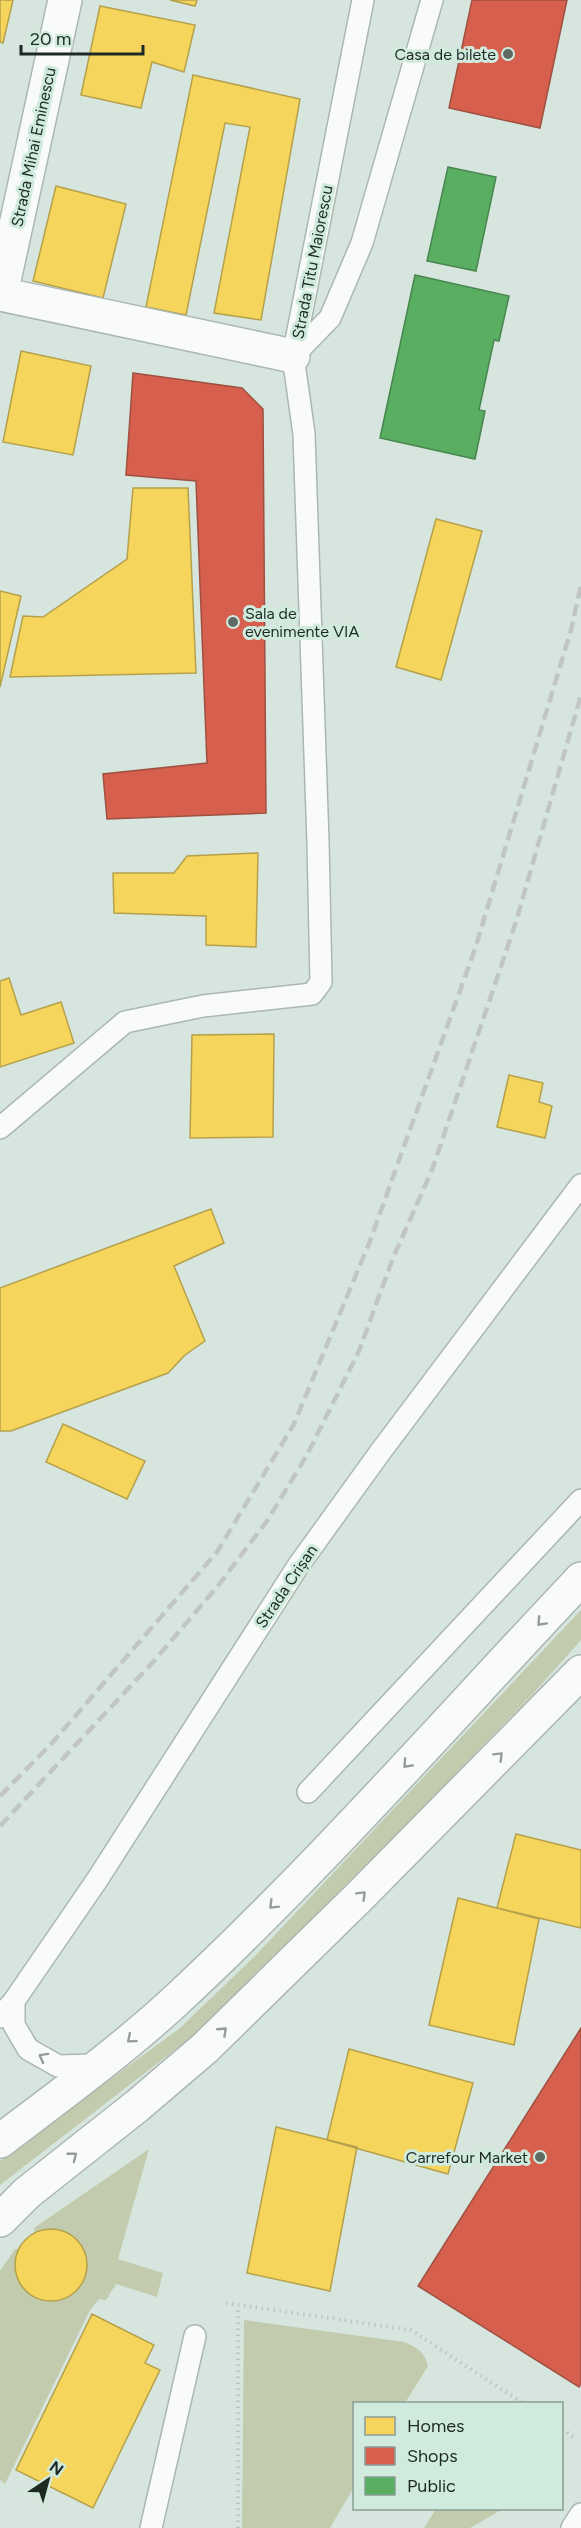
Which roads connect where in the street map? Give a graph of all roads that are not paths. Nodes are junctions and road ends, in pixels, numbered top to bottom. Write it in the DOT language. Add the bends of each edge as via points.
graph roads {
  1 [pos="65,0"];
  2 [pos="363,0"];
  3 [pos="432,0"];
  4 [pos="0,296"];
  5 [pos="293,356"];
  6 [pos="0,1128"];
  7 [pos="581,1185"];
  8 [pos="581,1500"];
  9 [pos="581,1579"];
  10 [pos="581,1672"];
  11 [pos="308,1792"];
  12 [pos="14,2001"];
  13 [pos="0,2017"];
  14 [pos="99,2065"];
  15 [pos="0,2141"];
  16 [pos="0,2220"];
  17 [pos="195,2336"];
  18 [pos="581,2514"];
  19 [pos="151,2528"];
  20 [pos="572,2528"];
  1 -- 4 [label="main road, Strada Mihai Eminescu"];
  2 -- 5 [label="lane, Strada Titu Maiorescu"];
  3 -- 5 [label="lane, Strada Titu Maiorescu" via="362,243 330,318"];
  4 -- 5 [label="main road"];
  5 -- 6 [label="lane" via="303,434 321,982 312,994 203,1006 125,1022"];
  7 -- 12 [label="lane, Strada Crișan" via="298,1566 97,1880"];
  8 -- 11 [label="lane"];
  9 -- 14 [label="main road, one-way" via="226,1952"];
  16 -- 10 [label="main road, one-way" via="27,2193 206,2048"];
  12 -- 13 [label="lane, Strada Crișan"];
  14 -- 12 [label="lane, one-way" via="58,2066 28,2049 14,2025"];
  14 -- 15 [label="main road"];
  17 -- 19 [label="lane"];
  18 -- 20 [label="lane"];
}
